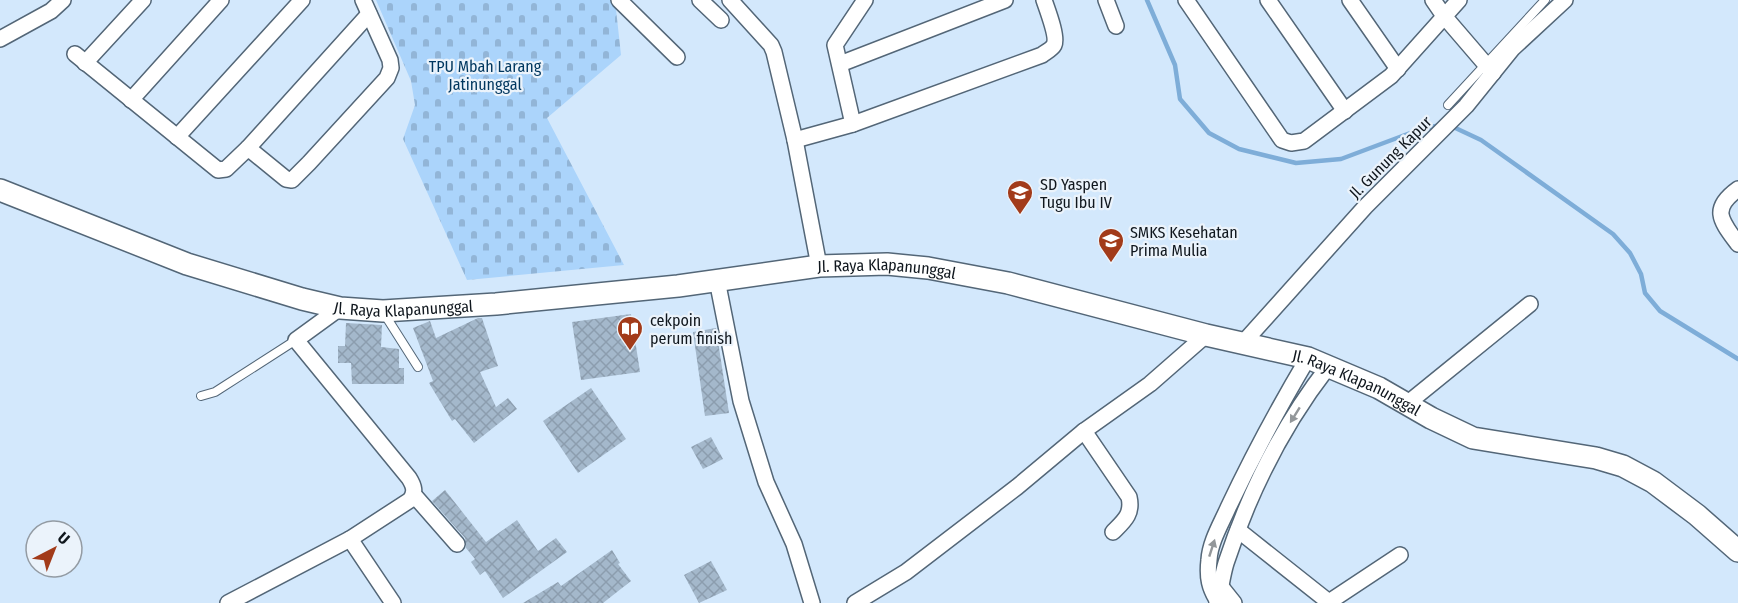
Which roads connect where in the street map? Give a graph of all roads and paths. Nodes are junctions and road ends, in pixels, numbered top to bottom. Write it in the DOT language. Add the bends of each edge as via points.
graph roads {
  1 [pos="63,0"];
  2 [pos="143,0"];
  3 [pos="221,0"];
  4 [pos="302,0"];
  5 [pos="619,0"];
  6 [pos="700,0"];
  7 [pos="730,0"];
  8 [pos="866,0"];
  9 [pos="1005,0"];
  10 [pos="1044,0"];
  11 [pos="1106,0"];
  12 [pos="1186,0"];
  13 [pos="1268,0"];
  14 [pos="1350,0"];
  15 [pos="1433,0"];
  16 [pos="1459,0"];
  17 [pos="1545,0"];
  18 [pos="1565,0"];
  19 [pos="366,7"];
  20 [pos="1444,16"];
  21 [pos="721,20"];
  22 [pos="1116,26"];
  23 [pos="0,39"];
  24 [pos="677,57"];
  25 [pos="840,64"];
  26 [pos="1398,69"];
  27 [pos="1489,69"];
  28 [pos="131,100"];
  29 [pos="1448,105"];
  30 [pos="1345,111"];
  31 [pos="853,124"];
  32 [pos="177,136"];
  33 [pos="795,140"];
  34 [pos="248,148"];
  35 [pos="1738,189"];
  36 [pos="0,190"];
  37 [pos="1738,244"];
  38 [pos="819,266"];
  39 [pos="717,280"];
  40 [pos="1530,304"];
  41 [pos="340,308"];
  42 [pos="383,311"];
  43 [pos="1206,335"];
  44 [pos="296,340"];
  45 [pos="1243,344"];
  46 [pos="1308,358"];
  47 [pos="1328,366"];
  48 [pos="418,367"];
  49 [pos="201,396"];
  50 [pos="1408,403"];
  51 [pos="1084,431"];
  52 [pos="414,495"];
  53 [pos="1238,530"];
  54 [pos="1113,532"];
  55 [pos="350,539"];
  56 [pos="457,544"];
  57 [pos="1738,551"];
  58 [pos="1400,555"];
  59 [pos="1219,599"];
  60 [pos="1329,602"];
  61 [pos="228,603"];
  62 [pos="393,603"];
  63 [pos="812,603"];
  64 [pos="855,603"];
  65 [pos="1234,603"];
  1 -- 23 [label="street" via="51,11"];
  2 -- 28 [label="street" via="80,58"];
  3 -- 28 [label="street"];
  4 -- 32 [label="street"];
  5 -- 24 [label="street"];
  6 -- 21 [label="street"];
  7 -- 33 [label="street" via="771,45"];
  8 -- 25 [label="street" via="835,43"];
  9 -- 25 [label="street"];
  10 -- 31 [label="street" via="1055,37 1053,48"];
  11 -- 22 [label="street"];
  12 -- 30 [label="street" via="1282,140 1304,141"];
  13 -- 30 [label="street"];
  14 -- 26 [label="street"];
  15 -- 20 [label="street"];
  16 -- 20 [label="street"];
  17 -- 27 [label="lane"];
  18 -- 27 [label="street, Jl. Gunung Kapur"];
  19 -- 34 [label="street"];
  19 -- 34 [label="street" via="390,60 387,78 289,180"];
  20 -- 26 [label="street"];
  20 -- 27 [label="street"];
  25 -- 31 [label="street"];
  26 -- 30 [label="street"];
  27 -- 29 [label="lane"];
  27 -- 45 [label="street, Jl. Gunung Kapur" via="1466,106 1341,232"];
  28 -- 32 [label="street"];
  31 -- 33 [label="street"];
  32 -- 34 [label="street" via="222,171"];
  33 -- 38 [label="street"];
  35 -- 37 [label="street" via="1720,211"];
  36 -- 41 [label="street, Jl. Raya Klapanunggal" via="187,264"];
  38 -- 39 [label="street, Jl. Raya Klapanunggal"];
  38 -- 43 [label="street, Jl. Raya Klapanunggal" via="887,264 974,276"];
  39 -- 42 [label="street, Jl. Raya Klapanunggal" via="631,292"];
  39 -- 63 [label="street" via="741,401 766,482 794,544"];
  40 -- 50 [label="street"];
  41 -- 42 [label="street, Jl. Raya Klapanunggal"];
  41 -- 44 [label="street"];
  42 -- 48 [label="lane"];
  43 -- 45 [label="street, Jl. Raya Klapanunggal"];
  43 -- 51 [label="street" via="1150,384"];
  44 -- 49 [label="lane" via="215,392"];
  44 -- 52 [label="street" via="409,478"];
  45 -- 46 [label="street, Jl. Raya Klapanunggal"];
  46 -- 47 [label="street, Jl. Raya Klapanunggal"];
  59 -- 46 [label="street, one-way" via="1208,580 1209,557 1217,533 1270,424"];
  47 -- 50 [label="street, Jl. Raya Klapanunggal"];
  47 -- 53 [label="street, one-way" via="1270,455"];
  50 -- 57 [label="street, Jl. Raya Klapanunggal" via="1473,438 1623,466 1653,482"];
  51 -- 54 [label="street" via="1129,497 1129,513"];
  51 -- 64 [label="street" via="906,572"];
  52 -- 55 [label="street"];
  52 -- 56 [label="street"];
  53 -- 59 [label="street"];
  53 -- 60 [label="street"];
  55 -- 61 [label="street"];
  55 -- 62 [label="street"];
  58 -- 60 [label="street"];
  59 -- 65 [label="street"];
}
